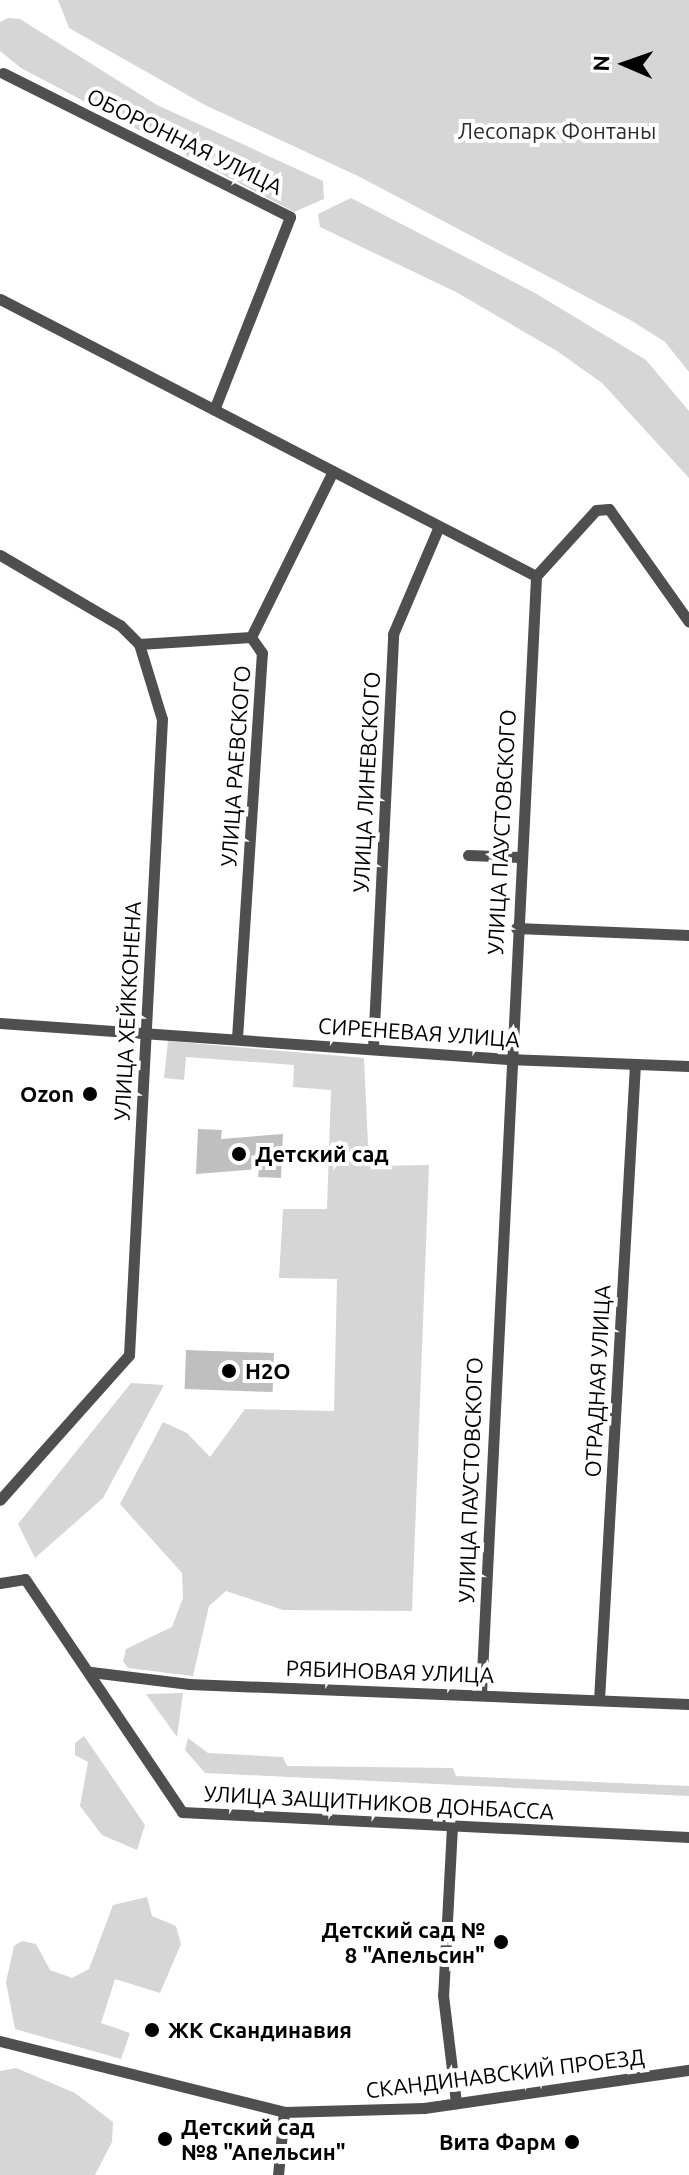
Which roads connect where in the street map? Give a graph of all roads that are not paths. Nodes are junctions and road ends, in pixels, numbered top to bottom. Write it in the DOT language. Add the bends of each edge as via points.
graph roads {
  1 [pos="3,73"];
  2 [pos="0,299"];
  3 [pos="214,410"];
  4 [pos="333,471"];
  5 [pos="439,526"];
  6 [pos="0,555"];
  7 [pos="536,576"];
  8 [pos="689,622"];
  9 [pos="251,637"];
  10 [pos="139,644"];
  11 [pos="468,855"];
  12 [pos="520,857"];
  13 [pos="516,928"];
  14 [pos="689,935"];
  15 [pos="0,1023"];
  16 [pos="146,1034"];
  17 [pos="237,1038"];
  18 [pos="373,1048"];
  19 [pos="508,1059"];
  20 [pos="635,1064"];
  21 [pos="689,1066"];
  22 [pos="0,1500"];
  23 [pos="0,1583"];
  24 [pos="91,1672"];
  25 [pos="481,1694"];
  26 [pos="599,1700"];
  27 [pos="689,1704"];
  28 [pos="452,1826"];
  29 [pos="689,1837"];
  30 [pos="0,2041"];
  31 [pos="689,2070"];
  32 [pos="456,2103"];
  33 [pos="284,2112"];
  34 [pos="278,2175"];
  1 -- 3 [label="street, ОБОРОННАЯ УЛИЦА" via="290,217 290,230 236,342"];
  2 -- 3 [label="street"];
  3 -- 4 [label="street"];
  4 -- 5 [label="street"];
  4 -- 9 [label="street, УЛИЦА РАЕВСКОГО"];
  5 -- 7 [label="street"];
  5 -- 18 [label="street, УЛИЦА ЛИНЕВСКОГО" via="393,634"];
  6 -- 10 [label="street" via="120,625"];
  7 -- 8 [label="street" via="596,510 609,509"];
  7 -- 12 [label="street, УЛИЦА ПАУСТОВСКОГО"];
  9 -- 10 [label="street"];
  9 -- 17 [label="street, УЛИЦА РАЕВСКОГО" via="262,653"];
  10 -- 16 [label="street, УЛИЦА ХЕЙККОНЕНА" via="162,719"];
  11 -- 12 [label="street"];
  12 -- 13 [label="street, УЛИЦА ПАУСТОВСКОГО"];
  13 -- 14 [label="street"];
  13 -- 19 [label="street, УЛИЦА ПАУСТОВСКОГО"];
  15 -- 16 [label="street, СИРЕНЕВАЯ УЛИЦА"];
  16 -- 17 [label="street, СИРЕНЕВАЯ УЛИЦА"];
  16 -- 22 [label="street, УЛИЦА ХЕЙККОНЕНА" via="129,1355"];
  17 -- 18 [label="street, СИРЕНЕВАЯ УЛИЦА"];
  18 -- 19 [label="street, СИРЕНЕВАЯ УЛИЦА"];
  19 -- 20 [label="street, СИРЕНЕВАЯ УЛИЦА"];
  19 -- 25 [label="street, УЛИЦА ПАУСТОВСКОГО"];
  20 -- 21 [label="street, СИРЕНЕВАЯ УЛИЦА"];
  20 -- 26 [label="street, ОТРАДНАЯ УЛИЦА"];
  23 -- 24 [label="street, УЛИЦА ЗАЩИТНИКОВ ДОНБАССА" via="25,1579"];
  24 -- 25 [label="street, РЯБИНОВАЯ УЛИЦА" via="189,1684"];
  24 -- 28 [label="street, УЛИЦА ЗАЩИТНИКОВ ДОНБАССА" via="182,1812"];
  25 -- 26 [label="street, РЯБИНОВАЯ УЛИЦА"];
  26 -- 27 [label="street, РЯБИНОВАЯ УЛИЦА"];
  28 -- 29 [label="street, УЛИЦА ЗАЩИТНИКОВ ДОНБАССА"];
  28 -- 32 [label="street" via="443,1995"];
  30 -- 33 [label="street, СКАНДИНАВСКИЙ ПРОЕЗД"];
  31 -- 32 [label="street, СКАНДИНАВСКИЙ ПРОЕЗД"];
  32 -- 33 [label="street, СКАНДИНАВСКИЙ ПРОЕЗД"];
  33 -- 34 [label="street"];
}
